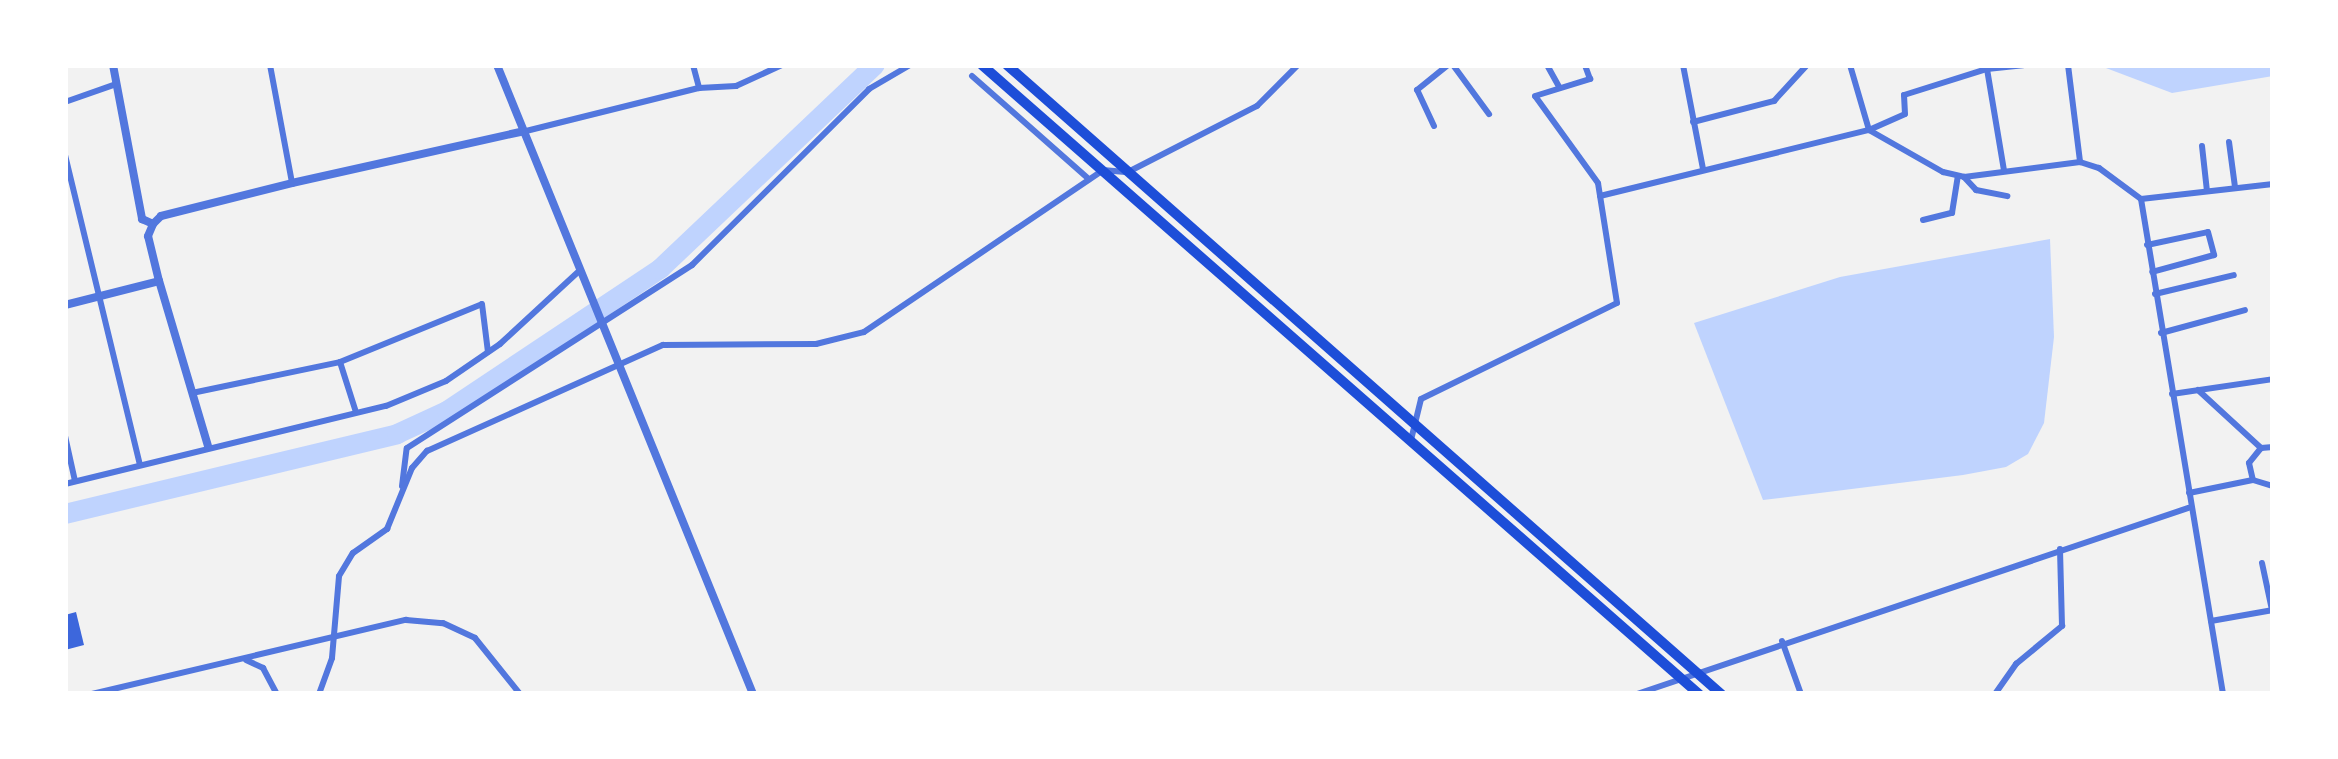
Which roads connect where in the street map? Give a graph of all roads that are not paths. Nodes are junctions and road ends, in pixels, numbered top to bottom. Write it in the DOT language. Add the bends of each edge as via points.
graph roads {
  1 [pos="114,65"];
  2 [pos="270,65"];
  3 [pos="497,65"];
  4 [pos="693,65"];
  5 [pos="782,65"];
  6 [pos="910,65"];
  7 [pos="982,65"];
  8 [pos="1008,65"];
  9 [pos="1298,65"];
  10 [pos="1450,65"];
  11 [pos="1546,65"];
  12 [pos="1585,65"];
  13 [pos="1682,65"];
  14 [pos="1850,65"];
  15 [pos="2024,65"];
  16 [pos="2068,65"];
  17 [pos="1804,66"];
  18 [pos="1988,69"];
  19 [pos="972,76"];
  20 [pos="116,84"];
  21 [pos="698,88"];
  22 [pos="1560,88"];
  23 [pos="65,102"];
  24 [pos="1489,114"];
  25 [pos="1693,122"];
  26 [pos="1434,126"];
  27 [pos="1870,130"];
  28 [pos="521,132"];
  29 [pos="2229,142"];
  30 [pos="2202,146"];
  31 [pos="65,154"];
  32 [pos="2080,162"];
  33 [pos="1703,169"];
  34 [pos="1103,170"];
  35 [pos="1128,172"];
  36 [pos="2004,172"];
  37 [pos="1961,177"];
  38 [pos="1089,179"];
  39 [pos="292,183"];
  40 [pos="2273,184"];
  41 [pos="2234,187"];
  42 [pos="2206,190"];
  43 [pos="1600,196"];
  44 [pos="2007,196"];
  45 [pos="2141,199"];
  46 [pos="1922,220"];
  47 [pos="153,224"];
  48 [pos="2147,245"];
  49 [pos="579,271"];
  50 [pos="2152,272"];
  51 [pos="2234,275"];
  52 [pos="158,281"];
  53 [pos="2155,294"];
  54 [pos="98,296"];
  55 [pos="65,305"];
  56 [pos="2245,310"];
  57 [pos="600,323"];
  58 [pos="2161,333"];
  59 [pos="488,352"];
  60 [pos="340,362"];
  61 [pos="616,362"];
  62 [pos="2273,379"];
  63 [pos="2198,390"];
  64 [pos="192,393"];
  65 [pos="2172,394"];
  66 [pos="356,412"];
  67 [pos="1414,424"];
  68 [pos="65,436"];
  69 [pos="1411,442"];
  70 [pos="208,446"];
  71 [pos="2273,447"];
  72 [pos="2261,448"];
  73 [pos="140,464"];
  74 [pos="2252,480"];
  75 [pos="75,481"];
  76 [pos="65,484"];
  77 [pos="2273,486"];
  78 [pos="402,487"];
  79 [pos="2189,493"];
  80 [pos="2188,508"];
  81 [pos="2060,549"];
  82 [pos="2262,563"];
  83 [pos="2273,612"];
  84 [pos="2211,621"];
  85 [pos="331,638"];
  86 [pos="1782,641"];
  87 [pos="245,660"];
  88 [pos="1696,672"];
  89 [pos="1680,676"];
  90 [pos="92,694"];
  91 [pos="277,694"];
  92 [pos="319,694"];
  93 [pos="520,694"];
  94 [pos="753,694"];
  95 [pos="1636,694"];
  96 [pos="1699,694"];
  97 [pos="1721,694"];
  98 [pos="1801,694"];
  99 [pos="1995,694"];
  100 [pos="2223,694"];
  1 -- 20 [label="street"];
  2 -- 39 [label="street"];
  3 -- 28 [label="street"];
  4 -- 21 [label="street"];
  5 -- 21 [label="street" via="736,86"];
  6 -- 57 [label="street" via="869,90 692,265"];
  7 -- 34 [label="highway"];
  8 -- 35 [label="highway"];
  9 -- 35 [label="street" via="1257,106"];
  10 -- 24 [label="street"];
  10 -- 26 [label="street" via="1417,90"];
  11 -- 22 [label="street"];
  12 -- 22 [label="street" via="1590,80"];
  13 -- 25 [label="street"];
  14 -- 27 [label="street"];
  15 -- 18 [label="street"];
  16 -- 32 [label="street"];
  17 -- 25 [label="street" via="1774,101"];
  18 -- 27 [label="street" via="1904,95 1905,114"];
  18 -- 36 [label="street"];
  19 -- 38 [label="street"];
  20 -- 23 [label="street"];
  20 -- 47 [label="street" via="142,219"];
  21 -- 28 [label="street"];
  22 -- 43 [label="street" via="1535,96 1598,183"];
  25 -- 33 [label="street"];
  27 -- 33 [label="street"];
  27 -- 37 [label="street" via="1891,148"];
  28 -- 39 [label="street"];
  28 -- 49 [label="street"];
  29 -- 41 [label="street"];
  30 -- 42 [label="street"];
  31 -- 54 [label="street"];
  32 -- 36 [label="street"];
  32 -- 45 [label="street" via="2100,168"];
  33 -- 43 [label="street"];
  34 -- 35 [label="street"];
  34 -- 38 [label="street"];
  34 -- 69 [label="highway"];
  35 -- 67 [label="highway"];
  36 -- 37 [label="street"];
  37 -- 44 [label="street" via="1976,190"];
  37 -- 46 [label="street" via="1952,214"];
  38 -- 61 [label="street" via="864,332 816,344 663,344"];
  39 -- 47 [label="street" via="161,216"];
  40 -- 41 [label="street"];
  41 -- 42 [label="street"];
  42 -- 45 [label="street"];
  43 -- 67 [label="street" via="1616,269 1614,308 1482,364 1421,399"];
  45 -- 48 [label="street"];
  47 -- 52 [label="street" via="148,236"];
  48 -- 50 [label="street"];
  48 -- 50 [label="street" via="2208,232 2214,256"];
  49 -- 57 [label="street"];
  49 -- 59 [label="street" via="529,323"];
  50 -- 53 [label="street"];
  51 -- 53 [label="street"];
  52 -- 54 [label="street"];
  52 -- 64 [label="street"];
  53 -- 58 [label="street"];
  54 -- 55 [label="street"];
  54 -- 73 [label="street"];
  56 -- 58 [label="street"];
  57 -- 61 [label="street"];
  57 -- 78 [label="street" via="407,448"];
  58 -- 65 [label="street"];
  59 -- 60 [label="street" via="482,304"];
  59 -- 66 [label="street" via="446,381"];
  60 -- 64 [label="street"];
  60 -- 66 [label="street"];
  61 -- 78 [label="street" via="427,451"];
  61 -- 94 [label="street"];
  62 -- 63 [label="street"];
  63 -- 65 [label="street"];
  63 -- 72 [label="street"];
  64 -- 70 [label="street"];
  65 -- 79 [label="street"];
  66 -- 70 [label="street"];
  67 -- 69 [label="street"];
  67 -- 88 [label="highway"];
  68 -- 75 [label="street"];
  69 -- 89 [label="highway"];
  70 -- 73 [label="street"];
  71 -- 72 [label="street"];
  72 -- 74 [label="street" via="2249,462"];
  73 -- 75 [label="street"];
  74 -- 77 [label="street"];
  74 -- 79 [label="street"];
  75 -- 76 [label="street"];
  78 -- 85 [label="street" via="387,529 353,553 339,576"];
  79 -- 80 [label="street"];
  80 -- 81 [label="street"];
  80 -- 84 [label="street"];
  81 -- 86 [label="street"];
  81 -- 99 [label="street" via="2062,626 2016,664"];
  82 -- 83 [label="street"];
  83 -- 84 [label="street"];
  84 -- 100 [label="street"];
  85 -- 87 [label="street"];
  85 -- 92 [label="street"];
  85 -- 93 [label="street" via="406,620 443,623 475,638"];
  86 -- 88 [label="street"];
  86 -- 98 [label="street"];
  87 -- 90 [label="street"];
  87 -- 91 [label="street" via="263,668"];
  88 -- 89 [label="street"];
  88 -- 97 [label="highway"];
  89 -- 95 [label="street"];
  89 -- 96 [label="highway"];
}
